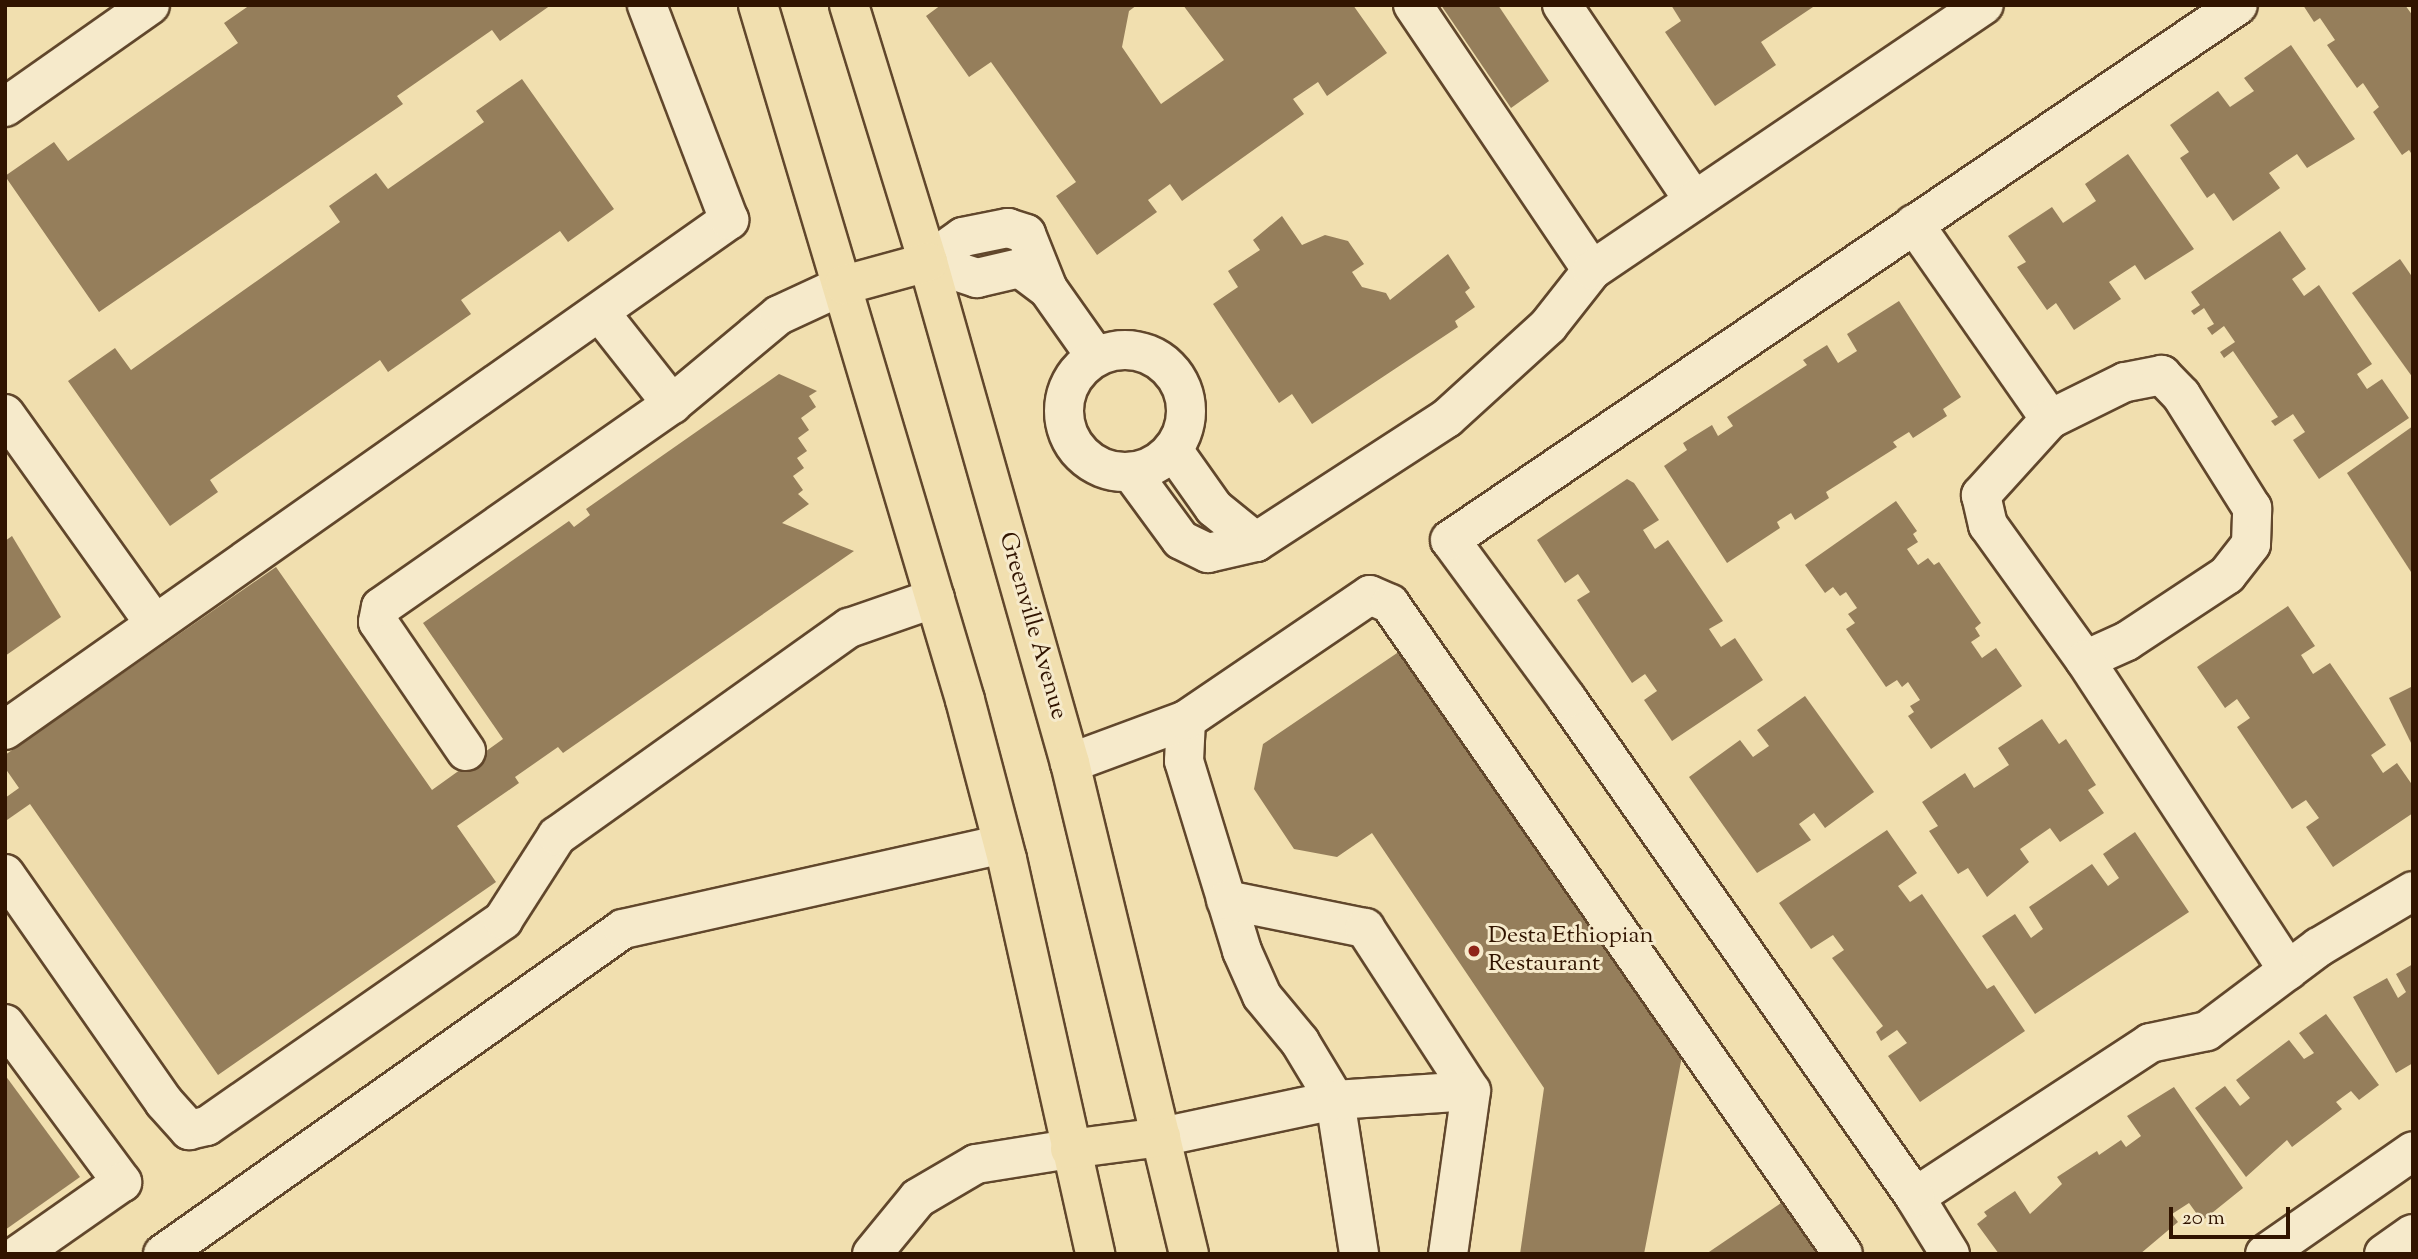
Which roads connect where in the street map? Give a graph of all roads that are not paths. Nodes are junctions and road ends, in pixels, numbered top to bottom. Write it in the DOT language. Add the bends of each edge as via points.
graph roads {
  1 [pos="150,5"];
  2 [pos="647,5"];
  3 [pos="758,5"];
  4 [pos="1413,5"];
  5 [pos="1562,5"];
  6 [pos="1984,5"];
  7 [pos="2238,5"];
  8 [pos="856,7"];
  9 [pos="5,107"];
  10 [pos="1694,201"];
  11 [pos="1914,225"];
  12 [pos="928,262"];
  13 [pos="1592,270"];
  14 [pos="844,285"];
  15 [pos="601,314"];
  16 [pos="1096,357"];
  17 [pos="672,404"];
  18 [pos="5,414"];
  19 [pos="2050,419"];
  20 [pos="1172,450"];
  21 [pos="1131,472"];
  22 [pos="1256,542"];
  23 [pos="935,598"];
  24 [pos="155,624"];
  25 [pos="2085,660"];
  26 [pos="1186,720"];
  27 [pos="5,730"];
  28 [pos="466,751"];
  29 [pos="1070,763"];
  30 [pos="1003,844"];
  31 [pos="5,874"];
  32 [pos="2413,891"];
  33 [pos="1226,900"];
  34 [pos="2288,970"];
  35 [pos="5,1024"];
  36 [pos="1471,1091"];
  37 [pos="1335,1100"];
  38 [pos="1161,1137"];
  39 [pos="1070,1149"];
  40 [pos="2413,1151"];
  41 [pos="1915,1196"];
  42 [pos="2413,1234"];
  43 [pos="19,1254"];
  44 [pos="163,1254"];
  45 [pos="872,1254"];
  46 [pos="1095,1254"];
  47 [pos="1189,1254"];
  48 [pos="1359,1254"];
  49 [pos="1448,1254"];
  50 [pos="1843,1254"];
  51 [pos="1950,1254"];
  52 [pos="2265,1254"];
  53 [pos="2384,1254"];
  1 -- 9 [label="street"];
  2 -- 15 [label="street" via="729,220"];
  3 -- 14 [label="main road"];
  4 -- 13 [label="street"];
  5 -- 10 [label="street"];
  6 -- 10 [label="street"];
  7 -- 11 [label="street"];
  8 -- 12 [label="main road, Greenville Avenue"];
  10 -- 13 [label="street"];
  11 -- 19 [label="street"];
  11 -- 41 [label="street" via="1450,540"];
  12 -- 14 [label="main road"];
  12 -- 16 [label="street" via="963,237 1008,228 1026,234 1048,289"];
  12 -- 29 [label="main road, Greenville Avenue"];
  13 -- 22 [label="street" via="1548,326 1447,418"];
  14 -- 17 [label="street" via="779,315"];
  14 -- 23 [label="main road"];
  15 -- 17 [label="street"];
  15 -- 24 [label="street"];
  16 -- 20 [label="street" via="1137,350 1153,356 1178,378 1187,415"];
  16 -- 21 [label="street" via="1074,376 1066,395 1063,416 1069,436 1080,454 1097,466"];
  17 -- 28 [label="street" via="381,607 378,622"];
  18 -- 24 [label="street"];
  19 -- 25 [label="street" via="1981,495 1988,525"];
  19 -- 25 [label="street" via="2125,382 2162,375 2181,395 2252,508 2250,544 2227,575 2127,641"];
  20 -- 21 [label="street" via="1158,463"];
  20 -- 22 [label="street" via="1214,508"];
  21 -- 22 [label="street" via="1181,540 1208,553"];
  23 -- 30 [label="main road"];
  23 -- 31 [label="street" via="849,628 557,836 503,920 207,1126 189,1130 164,1102"];
  24 -- 27 [label="street"];
  25 -- 34 [label="street"];
  26 -- 29 [label="street"];
  26 -- 33 [label="street" via="1184,761"];
  26 -- 50 [label="street" via="1370,595 1390,604"];
  29 -- 38 [label="main road, Greenville Avenue"];
  30 -- 39 [label="main road"];
  30 -- 44 [label="street" via="623,929"];
  32 -- 34 [label="street"];
  33 -- 36 [label="street" via="1365,928"];
  33 -- 37 [label="street" via="1262,996 1300,1042"];
  34 -- 41 [label="street" via="2207,1031 2150,1043"];
  35 -- 43 [label="street" via="122,1182"];
  36 -- 37 [label="street"];
  36 -- 49 [label="street"];
  37 -- 38 [label="street"];
  37 -- 48 [label="street"];
  38 -- 39 [label="main road"];
  38 -- 47 [label="main road, Greenville Avenue"];
  39 -- 45 [label="street" via="976,1164 918,1198"];
  39 -- 46 [label="main road"];
  40 -- 52 [label="street"];
  41 -- 51 [label="street"];
  42 -- 53 [label="street"];
}
